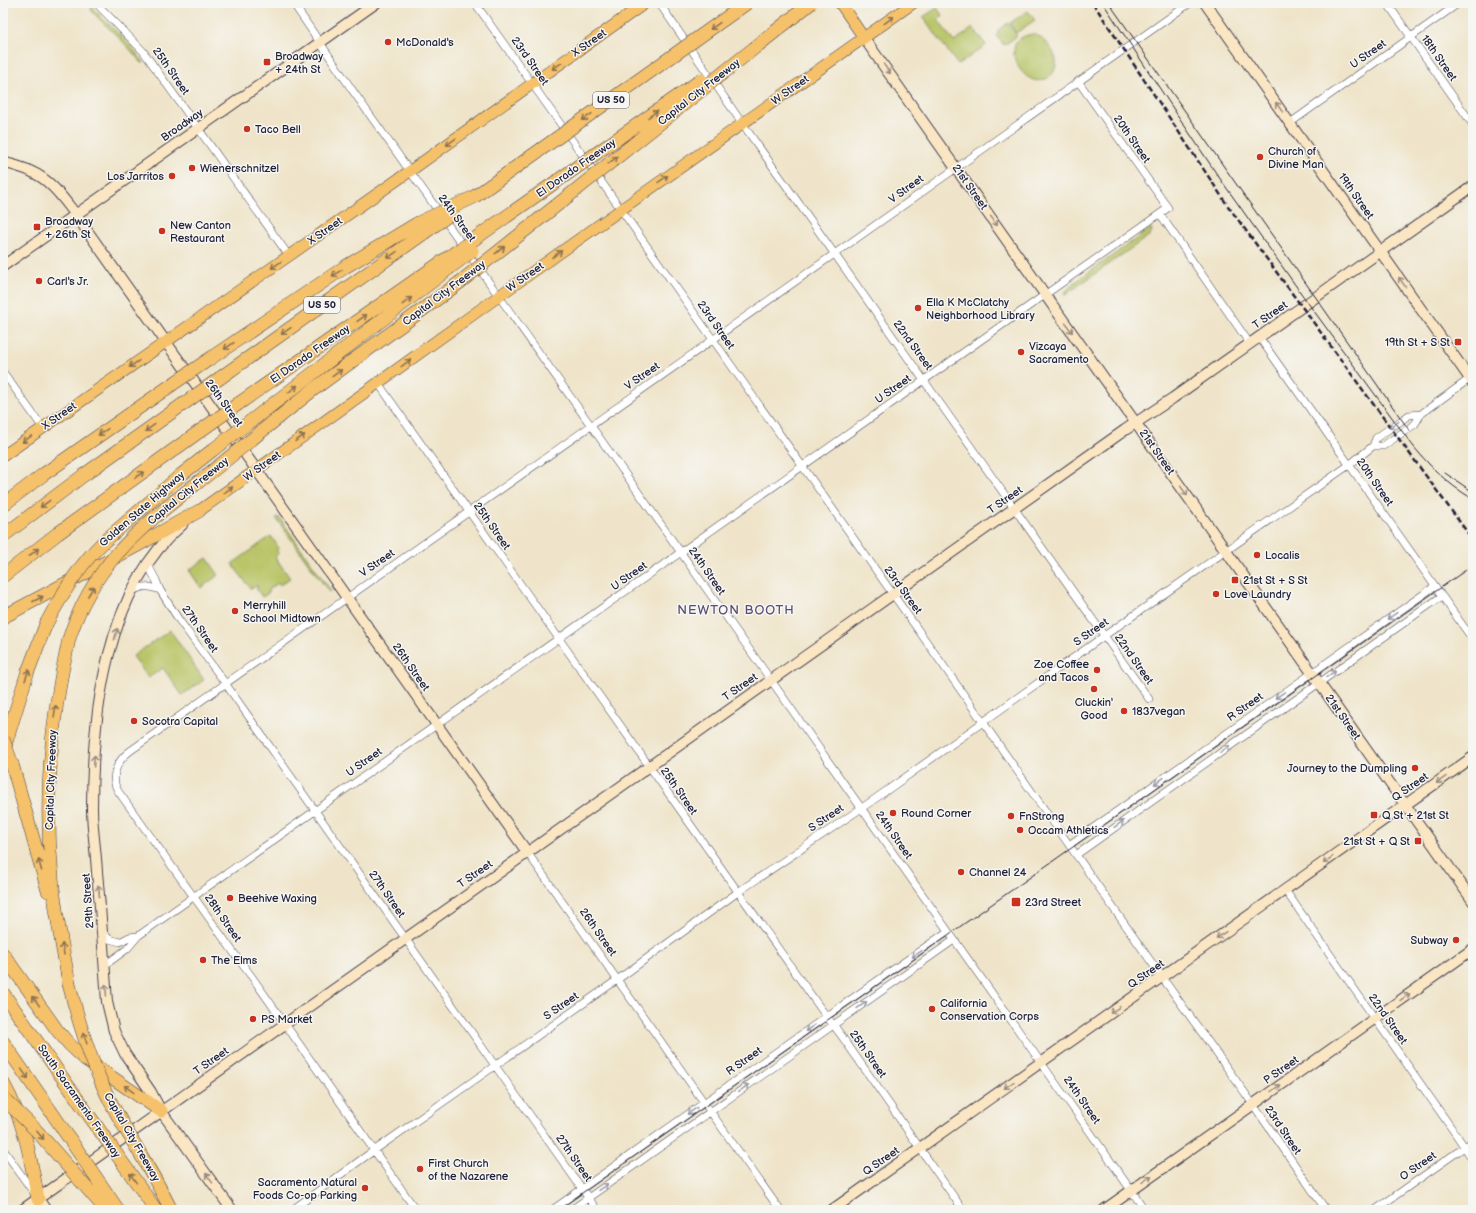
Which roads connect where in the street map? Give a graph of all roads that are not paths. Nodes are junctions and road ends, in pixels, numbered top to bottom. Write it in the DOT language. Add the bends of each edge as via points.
graph roads {
  1 [pos="96,3"];
  2 [pos="293,3"];
  3 [pos="376,3"];
  4 [pos="476,3"];
  5 [pos="646,3"];
  6 [pos="659,3"];
  7 [pos="747,3"];
  8 [pos="811,3"];
  9 [pos="840,3"];
  10 [pos="913,3"];
  11 [pos="1190,3"];
  12 [pos="1205,3"];
  13 [pos="1387,3"];
  14 [pos="1459,3"];
  15 [pos="1411,37"];
  16 [pos="864,38"];
  17 [pos="320,42"];
  18 [pos="1078,81"];
  19 [pos="532,84"];
  20 [pos="742,123"];
  21 [pos="1290,123"];
  22 [pos="1473,125"];
  23 [pos="198,128"];
  24 [pos="621,136"];
  25 [pos="3,162"];
  26 [pos="956,167"];
  27 [pos="410,171"];
  28 [pos="1473,186"];
  29 [pos="1168,208"];
  30 [pos="621,209"];
  31 [pos="1160,214"];
  32 [pos="76,215"];
  33 [pos="421,228"];
  34 [pos="1380,251"];
  35 [pos="835,254"];
  36 [pos="289,256"];
  37 [pos="446,265"];
  38 [pos="3,266"];
  39 [pos="1046,294"];
  40 [pos="499,295"];
  41 [pos="1259,337"];
  42 [pos="713,339"];
  43 [pos="165,342"];
  44 [pos="1250,344"];
  45 [pos="3,372"];
  46 [pos="1472,379"];
  47 [pos="924,380"];
  48 [pos="378,383"];
  49 [pos="1421,414"];
  50 [pos="1137,423"];
  51 [pos="590,425"];
  52 [pos="43,428"];
  53 [pos="1373,446"];
  54 [pos="3,456"];
  55 [pos="1350,465"];
  56 [pos="803,467"];
  57 [pos="256,469"];
  58 [pos="6,500"];
  59 [pos="1014,508"];
  60 [pos="199,511"];
  61 [pos="469,512"];
  62 [pos="3,536"];
  63 [pos="1226,550"];
  64 [pos="681,553"];
  65 [pos="147,563"];
  66 [pos="3,576"];
  67 [pos="1435,586"];
  68 [pos="160,590"];
  69 [pos="131,592"];
  70 [pos="893,594"];
  71 [pos="1442,596"];
  72 [pos="347,598"];
  73 [pos="3,617"];
  74 [pos="1104,636"];
  75 [pos="558,639"];
  76 [pos="1473,640"];
  77 [pos="1312,673"];
  78 [pos="771,680"];
  79 [pos="225,683"];
  80 [pos="1319,683"];
  81 [pos="1149,699"];
  82 [pos="983,722"];
  83 [pos="437,724"];
  84 [pos="3,739"];
  85 [pos="3,752"];
  86 [pos="1473,757"];
  87 [pos="649,766"];
  88 [pos="115,774"];
  89 [pos="1405,805"];
  90 [pos="861,808"];
  91 [pos="315,810"];
  92 [pos="1069,845"];
  93 [pos="527,852"];
  94 [pos="1076,855"];
  95 [pos="1284,890"];
  96 [pos="738,892"];
  97 [pos="194,897"];
  98 [pos="1473,901"];
  99 [pos="56,915"];
  100 [pos="102,930"];
  101 [pos="948,931"];
  102 [pos="138,936"];
  103 [pos="405,938"];
  104 [pos="954,940"];
  105 [pos="1473,949"];
  106 [pos="3,954"];
  107 [pos="105,965"];
  108 [pos="1162,977"];
  109 [pos="617,980"];
  110 [pos="3,993"];
  111 [pos="826,1017"];
  112 [pos="1375,1018"];
  113 [pos="285,1024"];
  114 [pos="833,1025"];
  115 [pos="3,1042"];
  116 [pos="1042,1062"];
  117 [pos="495,1066"];
  118 [pos="3,1083"];
  119 [pos="3,1098"];
  120 [pos="705,1102"];
  121 [pos="1253,1104"];
  122 [pos="162,1111"];
  123 [pos="711,1112"];
  124 [pos="1473,1141"];
  125 [pos="1465,1147"];
  126 [pos="920,1148"];
  127 [pos="3,1149"];
  128 [pos="374,1150"];
  129 [pos="1473,1160"];
  130 [pos="582,1189"];
  131 [pos="1132,1191"];
  132 [pos="588,1198"];
  133 [pos="38,1199"];
  134 [pos="22,1210"];
  135 [pos="46,1210"];
  136 [pos="106,1210"];
  137 [pos="118,1210"];
  138 [pos="156,1210"];
  139 [pos="172,1210"];
  140 [pos="232,1210"];
  141 [pos="292,1210"];
  142 [pos="416,1210"];
  143 [pos="552,1210"];
  144 [pos="572,1210"];
  145 [pos="597,1210"];
  146 [pos="780,1210"];
  147 [pos="832,1210"];
  148 [pos="963,1210"];
  149 [pos="1104,1210"];
  150 [pos="1145,1210"];
  151 [pos="1326,1210"];
  152 [pos="1375,1210"];
  1 -- 23 [label="street, 25th Street" via="143,51"];
  2 -- 17 [label="street, 24th Street"];
  3 -- 17 [label="main road, Broadway"];
  4 -- 19 [label="street, 23rd Street"];
  5 -- 19 [label="main road, X Street, one-way"];
  6 -- 20 [label="street, 22nd Street"];
  7 -- 33 [label="highway, US 50, one-way, bridge" via="474,197"];
  24 -- 8 [label="highway, Capital City Freeway / US 50, one-way, bridge"];
  99 -- 8 [label="highway, Capital City Freeway, one-way, bridge" via="49,823 49,768 53,722 69,639 86,597 107,565 151,520 314,389 459,283"];
  9 -- 16 [label="main road, 21st Street"];
  16 -- 10 [label="main road, W Street, one-way"];
  11 -- 18 [label="street, V Street"];
  21 -- 12 [label="main road, 19th Street, one-way"];
  13 -- 15 [label="street, 18th Street"];
  14 -- 15 [label="street, U Street"];
  15 -- 21 [label="street, U Street"];
  15 -- 22 [label="street, 18th Street"];
  16 -- 20 [label="main road, W Street"];
  16 -- 26 [label="main road, 21st Street, one-way"];
  17 -- 23 [label="main road, Broadway"];
  17 -- 27 [label="street, 24th Street"];
  18 -- 26 [label="street, V Street"];
  18 -- 29 [label="street, 20th Street"];
  19 -- 27 [label="main road, X Street, one-way"];
  19 -- 30 [label="street, 23rd Street"];
  30 -- 20 [label="main road, W Street, one-way"];
  20 -- 35 [label="street, 22nd Street"];
  21 -- 34 [label="main road, 19th Street"];
  23 -- 32 [label="main road, Broadway"];
  23 -- 36 [label="street, 25th Street"];
  24 -- 37 [label="highway, El Dorado Freeway / US 50, bridge"];
  25 -- 32 [label="main road, 26th Street" via="30,171 44,179 57,190"];
  26 -- 35 [label="street, V Street"];
  26 -- 39 [label="main road, 21st Street, one-way"];
  27 -- 36 [label="main road, X Street"];
  27 -- 40 [label="street, 24th Street"];
  28 -- 34 [label="main road, T Street"];
  29 -- 31 [label="street, U Street"];
  40 -- 30 [label="main road, W Street, one-way"];
  30 -- 42 [label="street, 23rd Street"];
  31 -- 39 [label="street, U Street"];
  31 -- 44 [label="street"];
  32 -- 38 [label="main road, Broadway"];
  32 -- 43 [label="main road, 26th Street"];
  33 -- 58 [label="highway, one-way, bridge" via="345,267"];
  33 -- 62 [label="highway, US 50, one-way, bridge"];
  34 -- 41 [label="main road, T Street"];
  46 -- 34 [label="main road, 19th Street, one-way"];
  35 -- 42 [label="street, V Street"];
  35 -- 47 [label="street, 22nd Street"];
  36 -- 43 [label="main road, X Street, one-way"];
  66 -- 37 [label="highway, El Dorado Freeway / US 50, one-way, bridge" via="238,404"];
  85 -- 37 [label="highway, Golden State Highway, one-way, bridge" via="27,674 46,624 62,596 100,544 181,475"];
  39 -- 47 [label="street, U Street"];
  39 -- 50 [label="main road, 21st Street, one-way"];
  48 -- 40 [label="main road, W Street, one-way"];
  40 -- 51 [label="street, 24th Street"];
  41 -- 44 [label="main road, T Street"];
  41 -- 55 [label="street, 20th Street"];
  42 -- 51 [label="street, V Street"];
  42 -- 56 [label="street, 23rd Street"];
  43 -- 52 [label="main road, X Street, one-way"];
  43 -- 57 [label="main road, 26th Street"];
  44 -- 50 [label="main road, T Street"];
  45 -- 52 [label="street"];
  46 -- 49 [label="street, S Street"];
  47 -- 56 [label="street, U Street"];
  47 -- 59 [label="street, 22nd Street"];
  57 -- 48 [label="main road, W Street, one-way"];
  48 -- 61 [label="street, 25th Street"];
  49 -- 53 [label="street, S Street" via="1415,424 1388,443"];
  49 -- 53 [label="street, S Street, one-way" via="1409,415 1376,438"];
  50 -- 59 [label="main road, T Street"];
  50 -- 63 [label="main road, 21st Street, one-way"];
  51 -- 61 [label="street, V Street"];
  51 -- 64 [label="street, 24th Street"];
  52 -- 54 [label="main road, X Street, one-way"];
  53 -- 55 [label="street, S Street"];
  55 -- 63 [label="street, S Street"];
  55 -- 67 [label="street, 20th Street"];
  56 -- 64 [label="street, U Street"];
  56 -- 70 [label="street, 23rd Street"];
  60 -- 57 [label="main road, W Street, one-way"];
  57 -- 72 [label="main road, 26th Street"];
  59 -- 70 [label="main road, T Street"];
  59 -- 74 [label="street, 22nd Street"];
  60 -- 65 [label="main road, W Street" via="164,542"];
  73 -- 60 [label="highway, one-way"];
  61 -- 72 [label="street, V Street"];
  61 -- 75 [label="street, 25th Street"];
  63 -- 74 [label="street, S Street"];
  63 -- 77 [label="main road, 21st Street"];
  64 -- 75 [label="street, U Street"];
  64 -- 78 [label="street, 24th Street"];
  65 -- 68 [label="street, 27th Street"];
  65 -- 69 [label="main road, 29th Street"];
  67 -- 71 [label="street, 20th Street"];
  67 -- 77 [label="street, R Street, one-way"];
  68 -- 69 [label="street" via="143,586"];
  68 -- 79 [label="street, 27th Street"];
  100 -- 69 [label="main road, 29th Street, one-way" via="92,810 95,742 105,673 119,621"];
  70 -- 78 [label="main road, T Street"];
  70 -- 82 [label="street, 23rd Street"];
  71 -- 76 [label="street, 20th Street"];
  80 -- 71 [label="street, R Street, one-way"];
  72 -- 79 [label="street, V Street"];
  72 -- 83 [label="main road, 26th Street"];
  74 -- 81 [label="street, 22nd Street"];
  74 -- 82 [label="street, S Street"];
  75 -- 83 [label="street, U Street"];
  75 -- 87 [label="street, 25th Street"];
  77 -- 80 [label="main road, 21st Street"];
  77 -- 92 [label="street, R Street, one-way"];
  78 -- 87 [label="main road, T Street"];
  78 -- 90 [label="street, 24th Street"];
  79 -- 88 [label="street, V Street" via="124,755 117,764"];
  79 -- 91 [label="street, 27th Street"];
  80 -- 89 [label="main road, 21st Street"];
  94 -- 80 [label="street, R Street, one-way"];
  82 -- 90 [label="street, S Street"];
  82 -- 92 [label="street, 23rd Street"];
  83 -- 91 [label="street, U Street"];
  83 -- 93 [label="main road, 26th Street"];
  99 -- 84 [label="highway, one-way, bridge"];
  86 -- 89 [label="main road, Q Street, one-way"];
  87 -- 93 [label="main road, T Street"];
  87 -- 96 [label="street, 25th Street"];
  88 -- 97 [label="street, 28th Street" via="118,791"];
  89 -- 95 [label="main road, Q Street, one-way"];
  89 -- 98 [label="main road, 21st Street"];
  90 -- 96 [label="street, S Street"];
  90 -- 101 [label="street, 24th Street"];
  91 -- 97 [label="street, U Street"];
  91 -- 103 [label="street, 27th Street"];
  92 -- 94 [label="street, 23rd Street"];
  93 -- 103 [label="main road, T Street"];
  93 -- 109 [label="street, 26th Street"];
  94 -- 108 [label="street, 23rd Street"];
  95 -- 108 [label="main road, Q Street, one-way"];
  95 -- 112 [label="street, 22nd Street"];
  96 -- 109 [label="street, S Street"];
  96 -- 111 [label="street, 25th Street"];
  97 -- 102 [label="street, U Street"];
  97 -- 113 [label="street, 28th Street"];
  139 -- 99 [label="highway, Capital City Freeway, one-way, bridge" via="116,1112 84,1036 75,1010"];
  100 -- 102 [label="street" via="105,936 120,942"];
  100 -- 107 [label="main road, 29th Street"];
  101 -- 104 [label="street, 24th Street"];
  101 -- 111 [label="street, R Street, one-way"];
  102 -- 107 [label="street, U Street" via="127,949"];
  103 -- 113 [label="main road, T Street"];
  103 -- 117 [label="street, 27th Street"];
  114 -- 104 [label="street, R Street, one-way"];
  104 -- 116 [label="street, 24th Street"];
  112 -- 105 [label="main road, P Street, one-way"];
  122 -- 106 [label="highway, one-way" via="85,1059 70,1045"];
  122 -- 107 [label="main road, 29th Street, one-way" via="124,1054 114,1031 107,1002"];
  108 -- 116 [label="main road, Q Street, one-way"];
  108 -- 121 [label="street, 23rd Street"];
  109 -- 117 [label="street, S Street"];
  109 -- 120 [label="street, 26th Street"];
  138 -- 110 [label="highway, South Sacramento Freeway, one-way, bridge"];
  111 -- 114 [label="street, 25th Street"];
  111 -- 120 [label="street, R Street, one-way"];
  121 -- 112 [label="main road, P Street, one-way"];
  112 -- 125 [label="street, 22nd Street"];
  113 -- 122 [label="main road, T Street"];
  113 -- 128 [label="street, 28th Street"];
  123 -- 114 [label="street, R Street, one-way"];
  114 -- 126 [label="street, 25th Street"];
  115 -- 137 [label="highway, one-way, bridge"];
  116 -- 126 [label="main road, Q Street, one-way"];
  116 -- 131 [label="street, 24th Street"];
  117 -- 128 [label="street, S Street"];
  117 -- 130 [label="street, 27th Street"];
  118 -- 133 [label="highway" via="20,1117"];
  119 -- 136 [label="highway, one-way, bridge" via="36,1130"];
  120 -- 123 [label="street, 26th Street"];
  120 -- 130 [label="street, R Street, one-way"];
  131 -- 121 [label="main road, P Street, one-way"];
  121 -- 151 [label="street, 23rd Street"];
  122 -- 133 [label="main road, T Street"];
  140 -- 122 [label="main road, 29th Street, one-way"];
  132 -- 123 [label="street, R Street, one-way"];
  123 -- 146 [label="street, 26th Street"];
  124 -- 125 [label="street, O Street"];
  125 -- 129 [label="street, 22nd Street"];
  125 -- 152 [label="street, O Street"];
  126 -- 147 [label="main road, Q Street"];
  126 -- 148 [label="street, 25th Street"];
  127 -- 133 [label="street"];
  128 -- 141 [label="street, S Street"];
  128 -- 142 [label="street, 28th Street"];
  130 -- 132 [label="street, 27th Street"];
  130 -- 143 [label="street, R Street"];
  131 -- 149 [label="main road, P Street"];
  131 -- 150 [label="street, 24th Street"];
  132 -- 144 [label="street, R Street"];
  132 -- 145 [label="street, 27th Street"];
  133 -- 134 [label="main road, T Street"];
  133 -- 135 [label="main road"];
}
